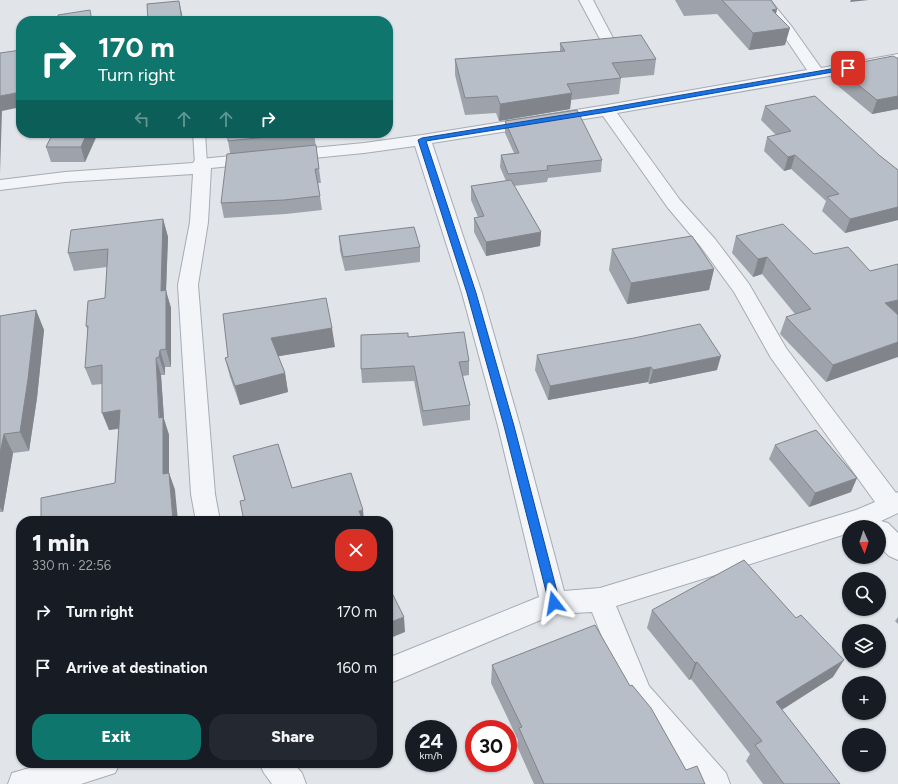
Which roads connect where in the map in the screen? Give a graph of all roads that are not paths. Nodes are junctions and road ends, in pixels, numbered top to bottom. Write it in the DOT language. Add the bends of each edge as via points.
graph roads {
  1 [pos="586,0"];
  2 [pos="763,0"];
  3 [pos="606,38"];
  4 [pos="898,59"];
  5 [pos="817,73"];
  6 [pos="607,110"];
  7 [pos="199,138"];
  8 [pos="422,140"];
  9 [pos="202,166"];
  10 [pos="0,185"];
  11 [pos="894,504"];
  12 [pos="207,516"];
  13 [pos="878,520"];
  14 [pos="842,534"];
  15 [pos="886,537"];
  16 [pos="898,549"];
  17 [pos="600,600"];
  18 [pos="554,603"];
  19 [pos="393,669"];
  20 [pos="86,768"];
  21 [pos="278,768"];
  22 [pos="23,784"];
  23 [pos="291,784"];
  24 [pos="715,784"];
  1 -- 3 [label="street"];
  2 -- 5 [label="street"];
  4 -- 5 [label="street"];
  5 -- 6 [label="street"];
  6 -- 8 [label="street"];
  6 -- 11 [label="street" via="674,204 708,243 742,289 778,353"];
  7 -- 9 [label="lane"];
  8 -- 9 [label="street"];
  8 -- 18 [label="street" via="472,293"];
  9 -- 10 [label="street"];
  9 -- 12 [label="street" via="199,222 188,286 203,494"];
  11 -- 13 [label="street"];
  14 -- 17 [label="street"];
  15 -- 16 [label="street"];
  17 -- 18 [label="street"];
  17 -- 24 [label="street" via="640,695"];
  18 -- 19 [label="street"];
  20 -- 22 [label="street"];
  21 -- 23 [label="street"];
}
